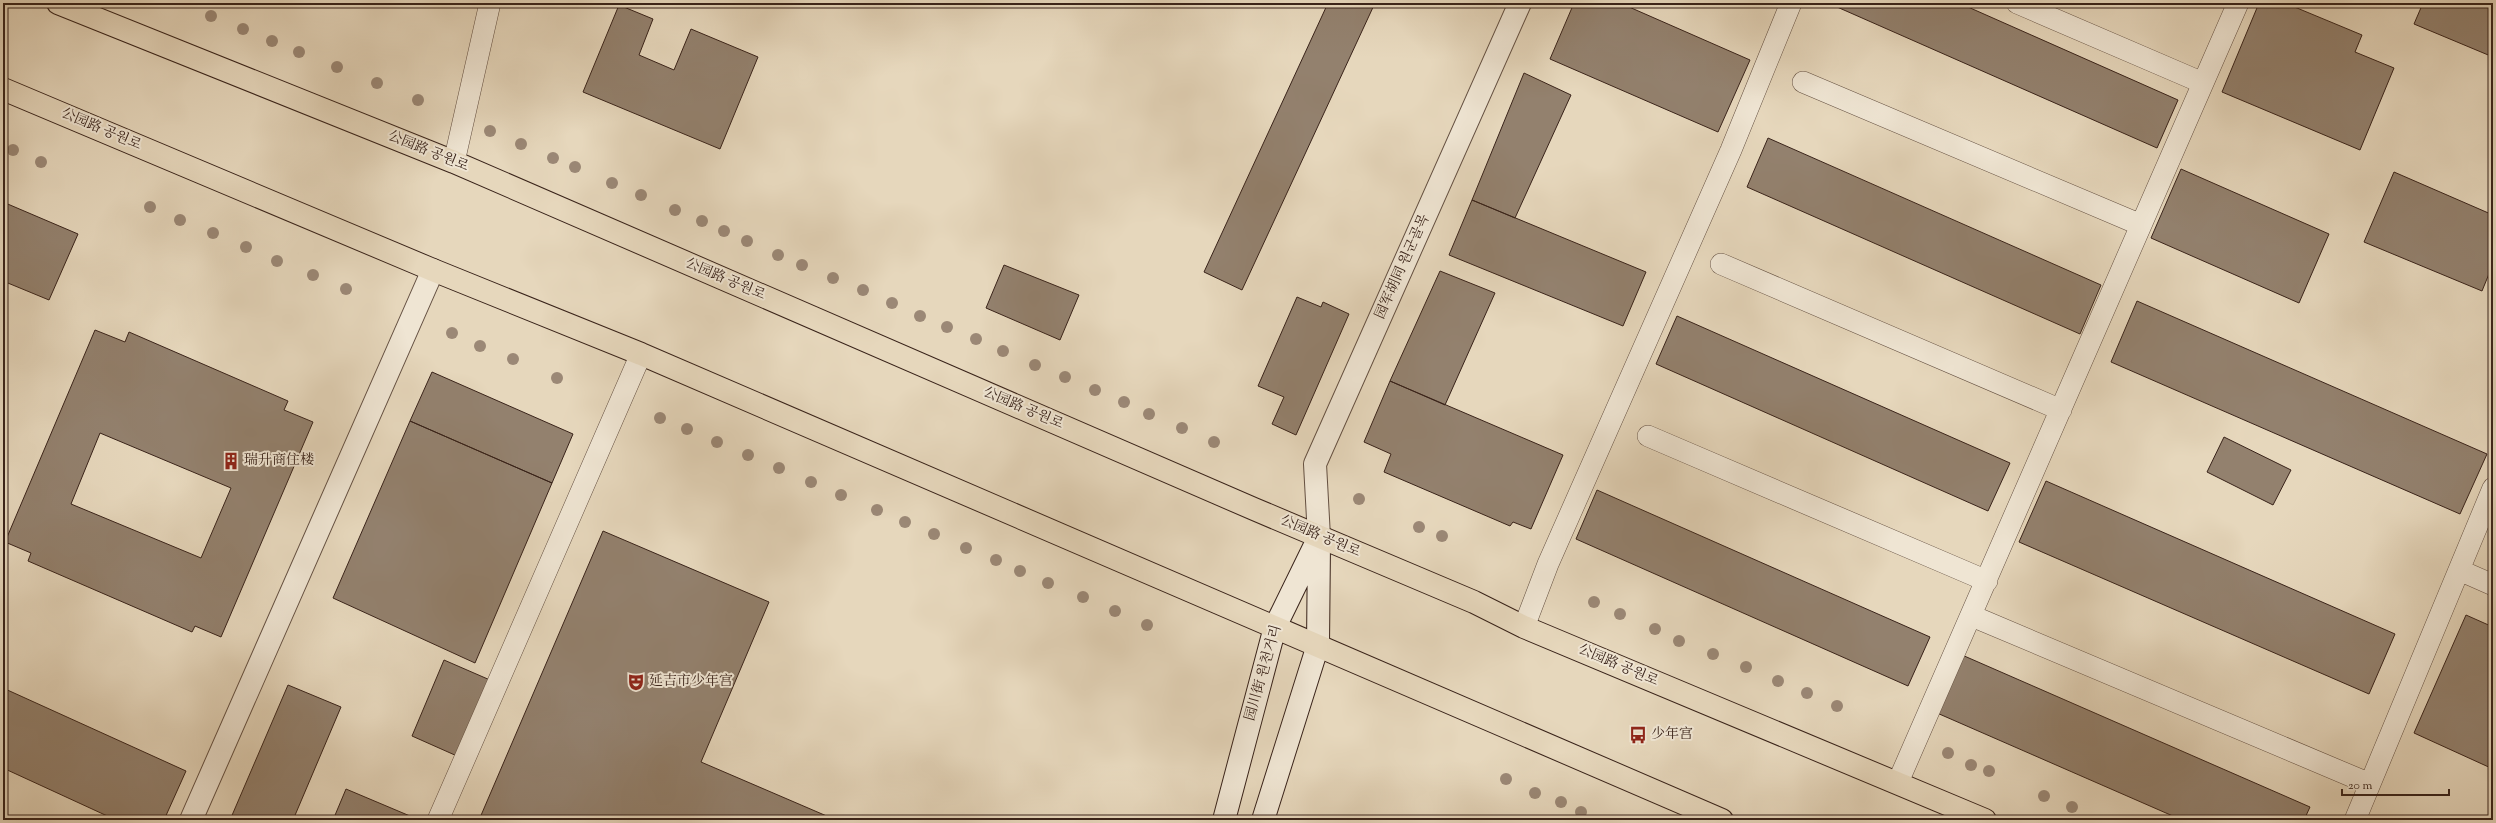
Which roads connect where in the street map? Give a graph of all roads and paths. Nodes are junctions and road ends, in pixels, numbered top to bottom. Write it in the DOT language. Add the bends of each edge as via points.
graph roads {
  1 [pos="58,3"];
  2 [pos="490,3"];
  3 [pos="1520,3"];
  4 [pos="1791,3"];
  5 [pos="2017,3"];
  6 [pos="2238,3"];
  7 [pos="1803,82"];
  8 [pos="2203,83"];
  9 [pos="3,89"];
  10 [pos="454,162"];
  11 [pos="2141,225"];
  12 [pos="1721,264"];
  13 [pos="433,270"];
  14 [pos="640,354"];
  15 [pos="2061,410"];
  16 [pos="1648,436"];
  17 [pos="2493,488"];
  18 [pos="1319,536"];
  19 [pos="2459,570"];
  20 [pos="1987,581"];
  21 [pos="2493,585"];
  22 [pos="1972,616"];
  23 [pos="1275,627"];
  24 [pos="1524,627"];
  25 [pos="1318,645"];
  26 [pos="1898,782"];
  27 [pos="2370,784"];
  28 [pos="191,820"];
  29 [pos="438,820"];
  30 [pos="1224,820"];
  31 [pos="1263,820"];
  32 [pos="1722,820"];
  33 [pos="1985,820"];
  34 [pos="2355,820"];
  1 -- 10 [label="main road, 公园路 공원로"];
  2 -- 10 [label="lane"];
  3 -- 18 [label="street, 园军胡同 원군골목" via="1315,464"];
  4 -- 24 [label="lane" via="1731,150 1548,564"];
  5 -- 8 [label="lane"];
  6 -- 8 [label="lane"];
  7 -- 11 [label="lane"];
  8 -- 11 [label="lane"];
  9 -- 13 [label="main road, 公园路 공원로"];
  10 -- 18 [label="main road, 公园路 공원로"];
  11 -- 15 [label="lane"];
  12 -- 15 [label="lane"];
  13 -- 14 [label="main road, 公园路 공원로"];
  13 -- 28 [label="street"];
  14 -- 23 [label="main road, 公园路 공원로"];
  14 -- 29 [label="lane"];
  15 -- 20 [label="lane"];
  16 -- 20 [label="lane"];
  17 -- 19 [label="lane"];
  18 -- 23 [label="street, 园川街 원천거리"];
  18 -- 24 [label="main road, 公园路 공원로" via="1474,602"];
  18 -- 25 [label="street"];
  19 -- 21 [label="lane"];
  19 -- 27 [label="lane"];
  20 -- 22 [label="lane"];
  22 -- 26 [label="lane"];
  22 -- 27 [label="lane"];
  23 -- 25 [label="main road, 公园路 공원로"];
  23 -- 30 [label="street, 园川街 원천거리"];
  24 -- 26 [label="main road, 公园路 공원로"];
  25 -- 31 [label="street"];
  25 -- 32 [label="main road, 公园路 공원로"];
  26 -- 33 [label="main road, 公园路 공원로"];
  27 -- 34 [label="lane"];
}
